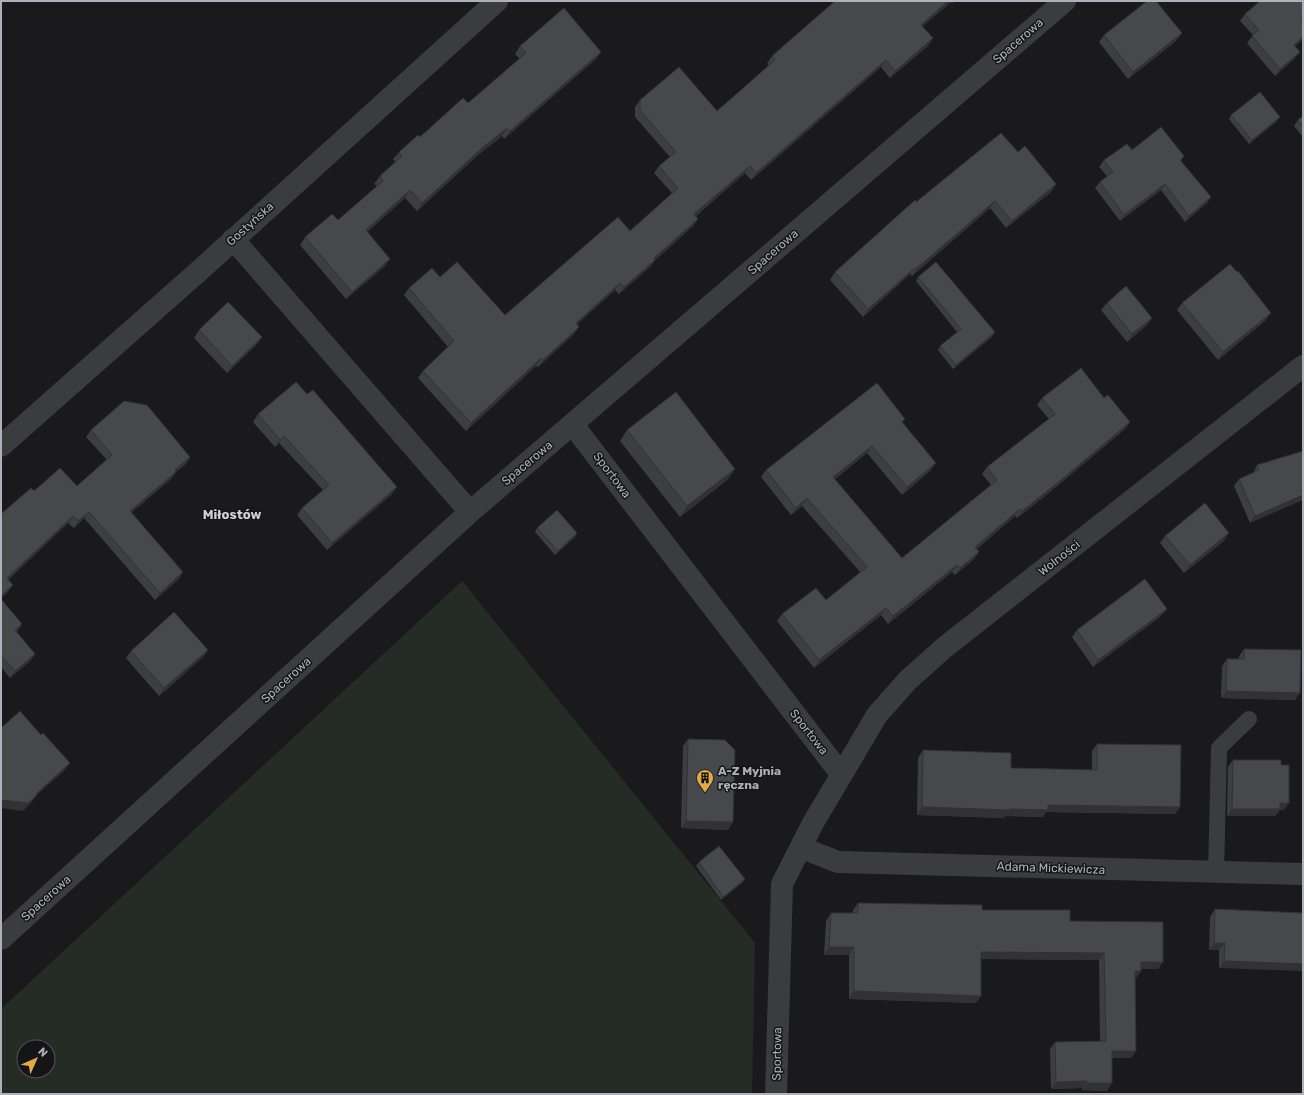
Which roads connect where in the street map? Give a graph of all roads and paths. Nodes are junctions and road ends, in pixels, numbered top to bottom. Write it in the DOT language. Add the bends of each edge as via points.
graph roads {
  1 [pos="497,1"];
  2 [pos="1065,1"];
  3 [pos="233,239"];
  4 [pos="1303,366"];
  5 [pos="573,425"];
  6 [pos="1,446"];
  7 [pos="470,512"];
  8 [pos="1249,719"];
  9 [pos="841,774"];
  10 [pos="802,848"];
  11 [pos="1216,873"];
  12 [pos="1303,874"];
  13 [pos="1,940"];
  14 [pos="776,1094"];
  1 -- 3 [label="street, Gostyńska"];
  2 -- 5 [label="street, Spacerowa"];
  3 -- 6 [label="street, Gostyńska"];
  3 -- 7 [label="street"];
  4 -- 9 [label="street, Wolności" via="945,647 908,680 877,715"];
  5 -- 7 [label="street, Spacerowa"];
  5 -- 9 [label="street, Sportowa"];
  7 -- 13 [label="street, Spacerowa"];
  8 -- 11 [label="lane" via="1219,748"];
  9 -- 10 [label="street, Sportowa"];
  10 -- 11 [label="street, Adama Mickiewicza" via="838,862"];
  10 -- 14 [label="street, Sportowa" via="782,884"];
  11 -- 12 [label="street, Adama Mickiewicza"];
}
